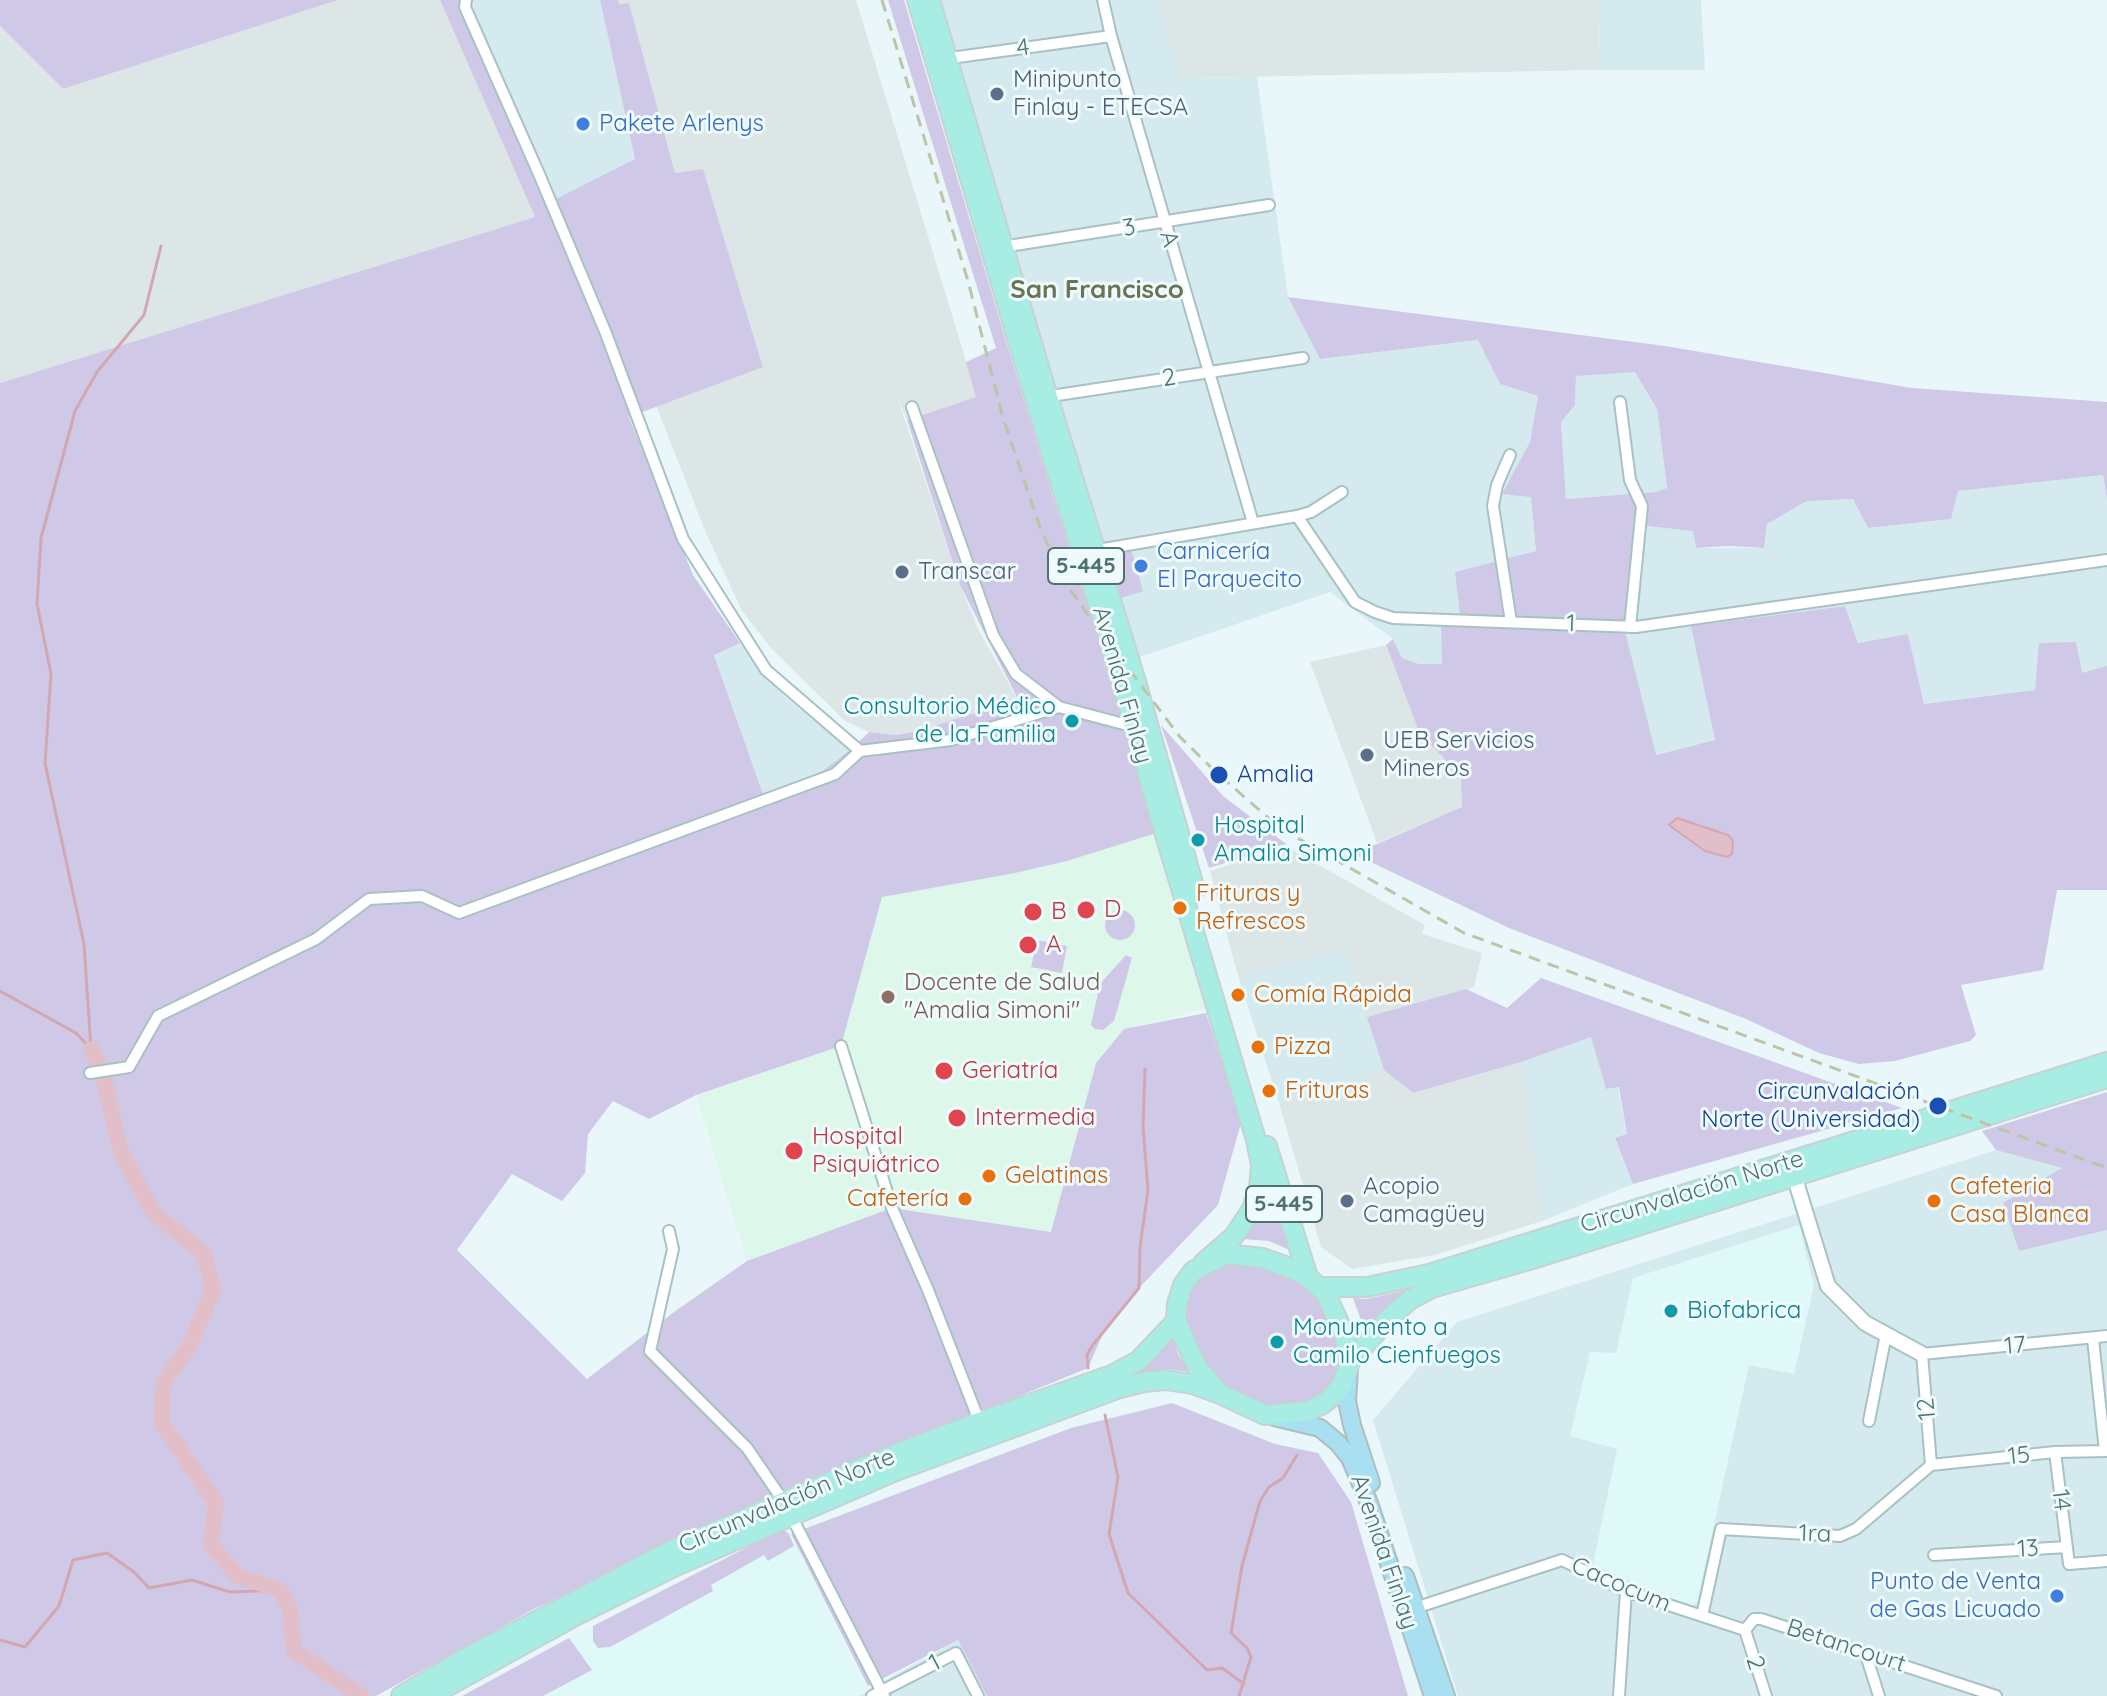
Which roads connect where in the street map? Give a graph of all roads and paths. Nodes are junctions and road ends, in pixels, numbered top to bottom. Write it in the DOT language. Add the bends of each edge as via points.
graph roads {
  1 [pos="466,0"];
  2 [pos="917,0"];
  3 [pos="930,0"];
  4 [pos="1103,0"];
  5 [pos="1111,36"];
  6 [pos="942,59"];
  7 [pos="1269,205"];
  8 [pos="1165,223"];
  9 [pos="997,248"];
  10 [pos="1303,358"];
  11 [pos="1209,372"];
  12 [pos="1041,398"];
  13 [pos="1620,402"];
  14 [pos="912,407"];
  15 [pos="1510,455"];
  16 [pos="1342,492"];
  17 [pos="1297,516"];
  18 [pos="1253,523"];
  19 [pos="1090,552"];
  20 [pos="2107,560"];
  21 [pos="1511,622"];
  22 [pos="1630,627"];
  23 [pos="1059,707"];
  24 [pos="1141,728"];
  25 [pos="860,751"];
  26 [pos="841,1046"];
  27 [pos="2107,1062"];
  28 [pos="90,1073"];
  29 [pos="2107,1078"];
  30 [pos="1792,1169"];
  31 [pos="669,1231"];
  32 [pos="1203,1263"];
  33 [pos="1314,1282"];
  34 [pos="1176,1321"];
  35 [pos="1886,1334"];
  36 [pos="2107,1336"];
  37 [pos="2093,1339"];
  38 [pos="1922,1354"];
  39 [pos="1350,1362"];
  40 [pos="1220,1394"];
  41 [pos="1265,1415"];
  42 [pos="1869,1421"];
  43 [pos="982,1429"];
  44 [pos="2106,1451"];
  45 [pos="2055,1452"];
  46 [pos="1931,1465"];
  47 [pos="787,1509"];
  48 [pos="2067,1547"];
  49 [pos="1934,1555"];
  50 [pos="2107,1561"];
  51 [pos="1626,1591"];
  52 [pos="1411,1609"];
  53 [pos="570,1611"];
  54 [pos="1702,1616"];
  55 [pos="1745,1630"];
  56 [pos="1865,1652"];
  57 [pos="1982,1693"];
  58 [pos="879,1694"];
  59 [pos="401,1696"];
  60 [pos="430,1696"];
  61 [pos="978,1696"];
  62 [pos="1433,1696"];
  63 [pos="1446,1696"];
  64 [pos="1619,1696"];
  65 [pos="1766,1696"];
  66 [pos="1879,1696"];
  67 [pos="1996,1696"];
  1 -- 25 [label="street" via="605,331 683,539 766,670"];
  2 -- 6 [label="highway, Avenida Finlay / 5-445"];
  3 -- 6 [label="highway, Avenida Finlay / 5-445"];
  4 -- 5 [label="street, A"];
  5 -- 6 [label="street, 4"];
  5 -- 8 [label="street, A"];
  6 -- 9 [label="highway, Avenida Finlay / 5-445"];
  7 -- 8 [label="street, 3"];
  8 -- 9 [label="street, 3"];
  8 -- 11 [label="street, A"];
  9 -- 12 [label="highway, Avenida Finlay / 5-445"];
  10 -- 11 [label="street, 2"];
  11 -- 12 [label="street, 2"];
  11 -- 18 [label="street, A"];
  12 -- 19 [label="highway, Avenida Finlay / 5-445"];
  13 -- 22 [label="street" via="1630,480 1642,506"];
  14 -- 23 [label="street" via="993,635 1016,674"];
  15 -- 21 [label="street" via="1493,506"];
  16 -- 17 [label="street"];
  17 -- 18 [label="street"];
  17 -- 21 [label="street, 1" via="1355,602 1375,612 1393,618"];
  18 -- 19 [label="street"];
  19 -- 24 [label="highway, Avenida Finlay / 5-445"];
  20 -- 22 [label="street, 1"];
  21 -- 22 [label="street, 1"];
  23 -- 24 [label="street"];
  23 -- 25 [label="street" via="951,740"];
  24 -- 32 [label="highway, Avenida Finlay / 5-445" via="1261,1165 1248,1217"];
  24 -- 33 [label="highway, Avenida Finlay / 5-445" via="1276,1179"];
  25 -- 28 [label="street" via="835,774 459,913 422,896 369,899 316,939 158,1016 129,1067"];
  26 -- 43 [label="street" via="892,1208"];
  27 -- 30 [label="highway, Circunvalación Norte"];
  29 -- 30 [label="highway, Circunvalación Norte"];
  30 -- 33 [label="highway, Circunvalación Norte" via="1429,1274 1367,1287"];
  30 -- 35 [label="street" via="1828,1286 1865,1323"];
  30 -- 39 [label="highway, Circunvalación Norte" via="1536,1258 1432,1288 1389,1318"];
  31 -- 47 [label="street" via="673,1249 650,1351 747,1448"];
  32 -- 33 [label="highway, 5-445" via="1243,1254"];
  32 -- 34 [label="highway, 5-445" via="1183,1285"];
  33 -- 39 [label="highway, 5-445" via="1339,1319"];
  34 -- 40 [label="highway" via="1197,1367"];
  34 -- 43 [label="highway, Circunvalación Norte" via="1138,1361"];
  35 -- 38 [label="street"];
  35 -- 42 [label="street"];
  36 -- 37 [label="street, 17"];
  37 -- 38 [label="street, 17"];
  37 -- 44 [label="street"];
  38 -- 46 [label="street, 12"];
  39 -- 41 [label="highway" via="1342,1384 1321,1405"];
  39 -- 52 [label="main road, Avenida Finlay" via="1347,1401 1352,1425"];
  40 -- 41 [label="highway"];
  40 -- 43 [label="highway, Circunvalación Norte" via="1192,1384 1144,1382"];
  41 -- 52 [label="main road, Avenida Finlay" via="1320,1428 1350,1458"];
  43 -- 47 [label="highway, Circunvalación Norte"];
  44 -- 45 [label="street, 15"];
  45 -- 46 [label="street, 15"];
  45 -- 48 [label="street, 14"];
  46 -- 54 [label="street, 1ra" via="1856,1529 1840,1536 1721,1529"];
  47 -- 53 [label="highway, Circunvalación Norte" via="672,1550"];
  47 -- 58 [label="street"];
  48 -- 49 [label="street, 13"];
  48 -- 50 [label="street, 13" via="2069,1564"];
  51 -- 52 [label="street, Cacocum" via="1562,1560"];
  51 -- 54 [label="street, Cacocum"];
  51 -- 64 [label="street"];
  52 -- 62 [label="main road, Avenida Finlay"];
  52 -- 63 [label="main road, Avenida Finlay"];
  53 -- 59 [label="highway, Circunvalación Norte" via="464,1659"];
  53 -- 60 [label="highway, Circunvalación Norte"];
  54 -- 55 [label="street, Cacocum"];
  55 -- 56 [label="street, Betancourt" via="1761,1619"];
  55 -- 65 [label="street, 2"];
  56 -- 57 [label="street, Betancourt"];
  56 -- 66 [label="street"];
  57 -- 67 [label="street, Betancourt"];
  58 -- 61 [label="street, 1" via="956,1653"];
}
